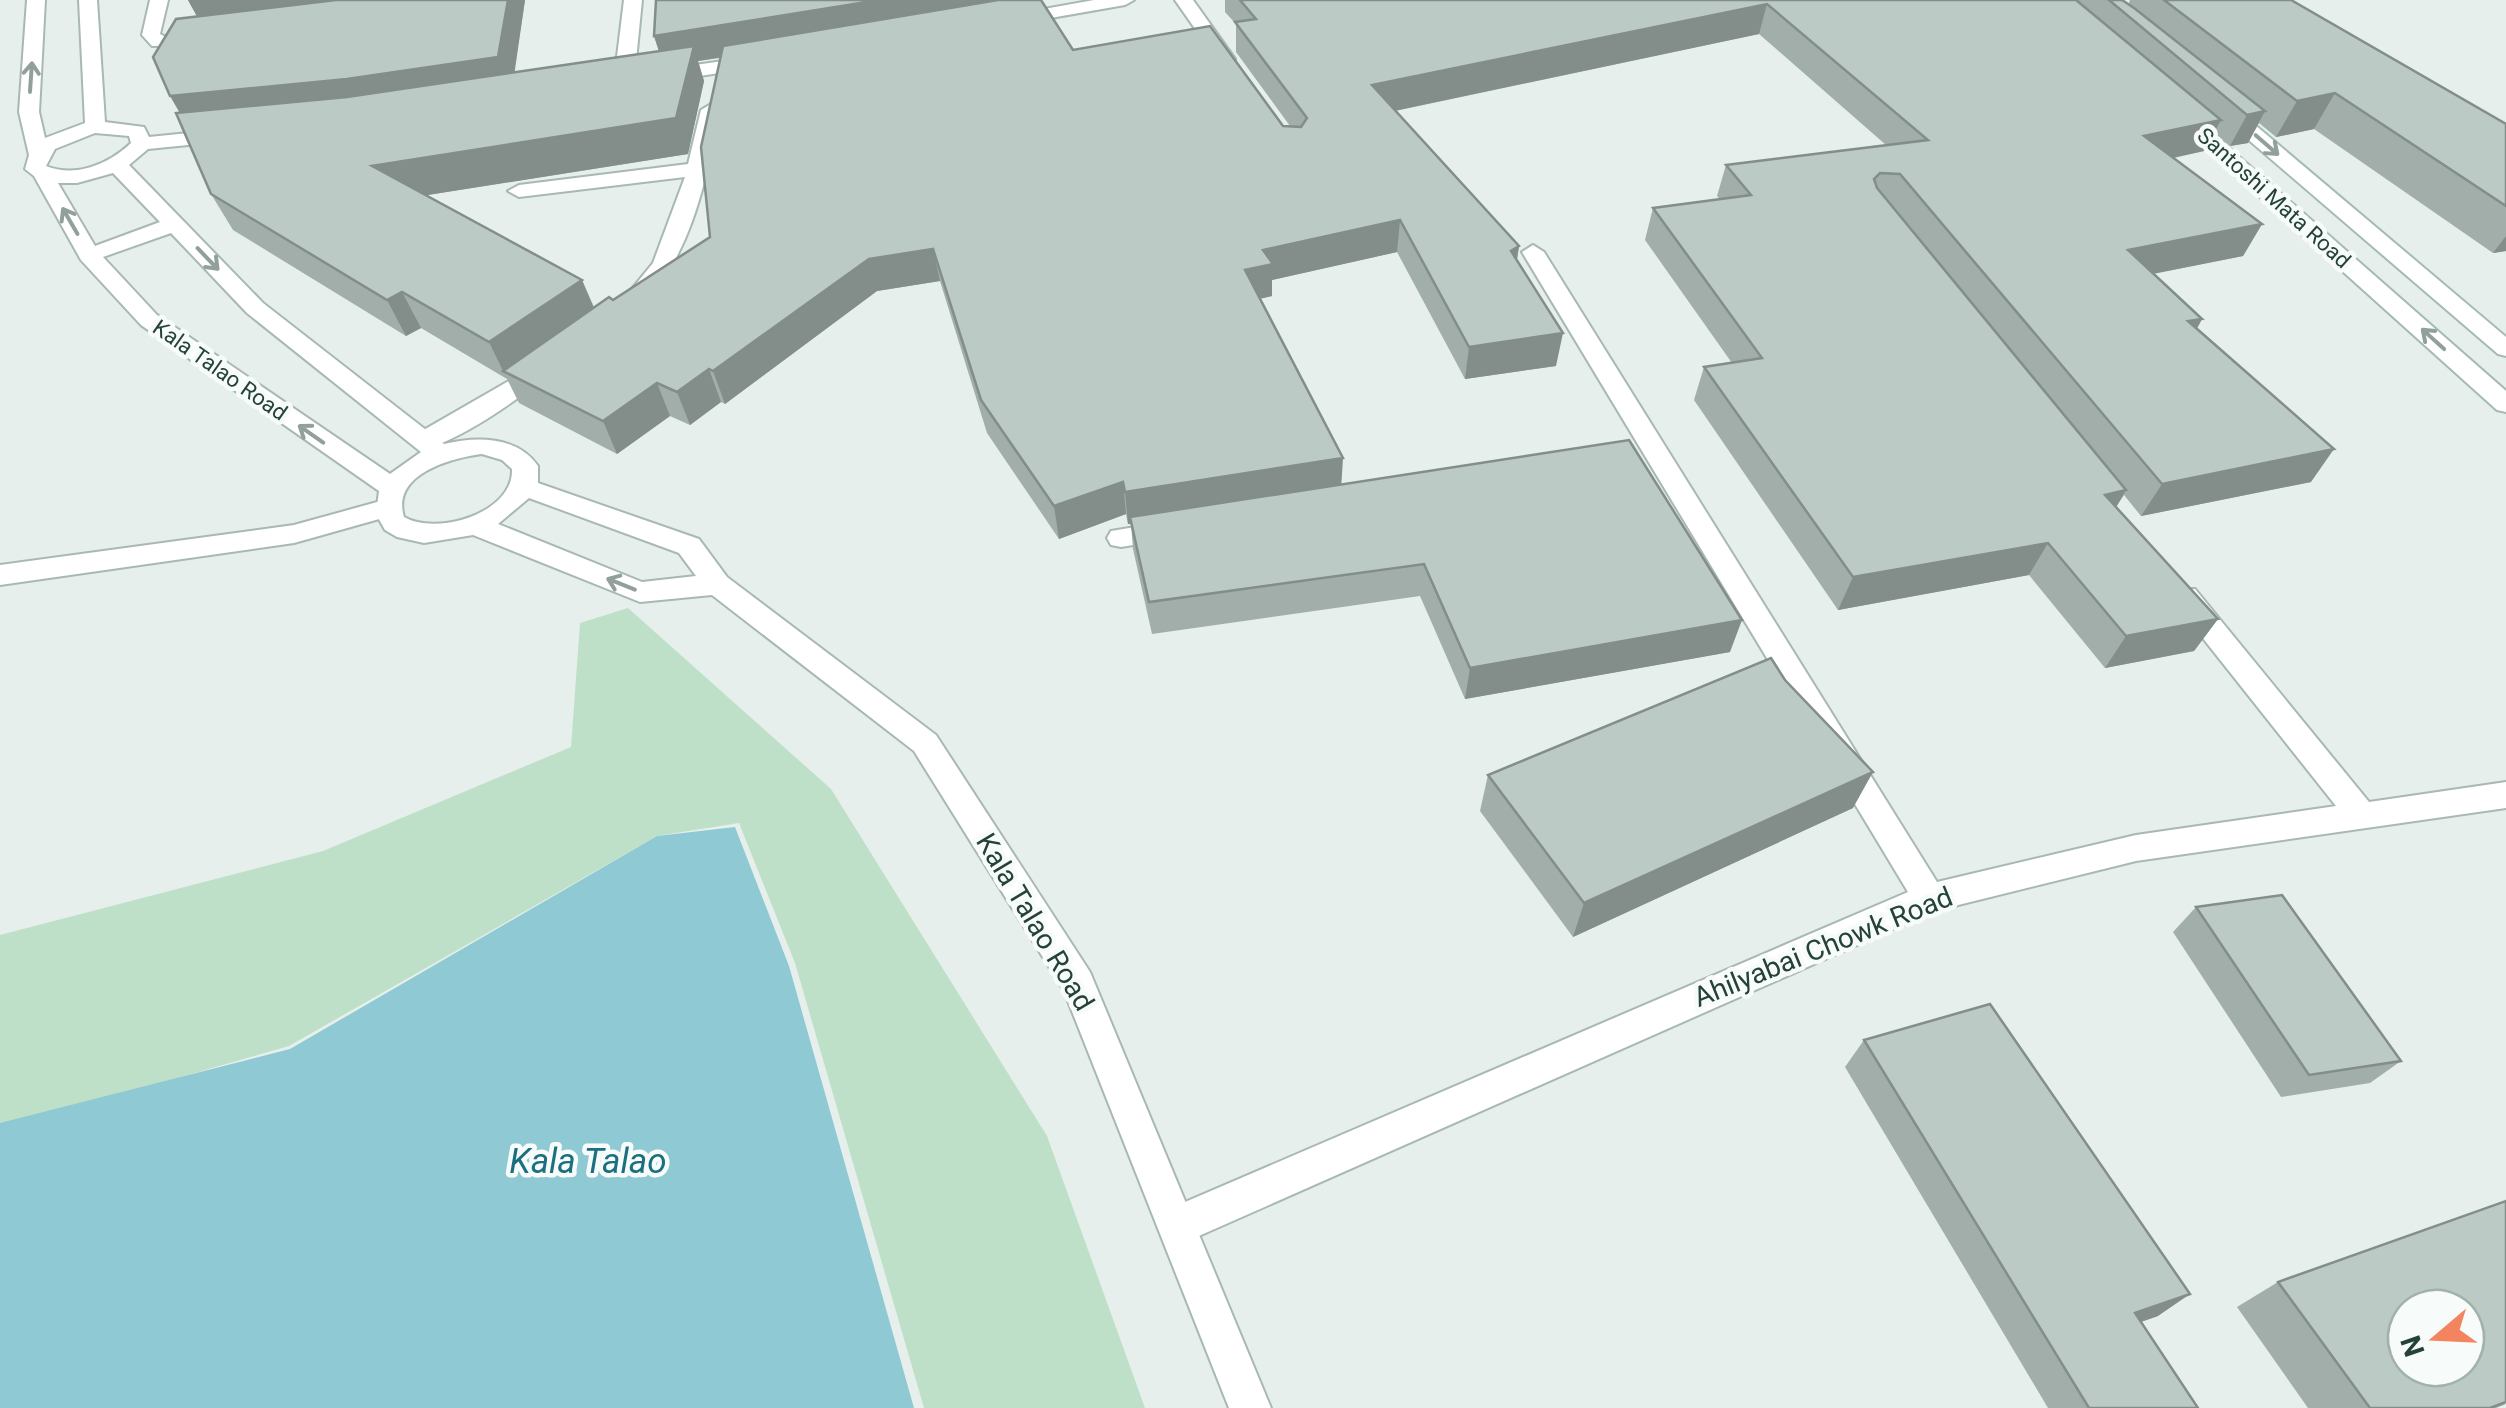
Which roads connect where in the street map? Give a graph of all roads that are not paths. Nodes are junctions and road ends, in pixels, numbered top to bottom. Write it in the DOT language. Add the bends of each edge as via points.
graph roads {
  1 [pos="36,0"];
  2 [pos="88,0"];
  3 [pos="159,0"];
  4 [pos="633,0"];
  5 [pos="1125,0"];
  6 [pos="1184,0"];
  7 [pos="989,23"];
  8 [pos="219,38"];
  9 [pos="775,60"];
  10 [pos="717,70"];
  11 [pos="1238,76"];
  12 [pos="2202,90"];
  13 [pos="2156,94"];
  14 [pos="96,128"];
  15 [pos="253,133"];
  16 [pos="142,144"];
  17 [pos="41,163"];
  18 [pos="116,164"];
  19 [pos="696,168"];
  20 [pos="519,191"];
  21 [pos="174,225"];
  22 [pos="1533,252"];
  23 [pos="89,255"];
  24 [pos="620,312"];
  25 [pos="2506,349"];
  26 [pos="565,353"];
  27 [pos="2506,404"];
  28 [pos="432,447"];
  29 [pos="524,486"];
  30 [pos="390,498"];
  31 [pos="476,526"];
  32 [pos="1197,526"];
  33 [pos="1121,538"];
  34 [pos="2163,569"];
  35 [pos="0,574"];
  36 [pos="717,584"];
  37 [pos="2506,795"];
  38 [pos="2362,816"];
  39 [pos="1929,898"];
  40 [pos="1178,1226"];
  41 [pos="1250,1408"];
  17 -- 1 [label="street, Kala Talao Road, one-way" via="29,112"];
  2 -- 14 [label="street"];
  3 -- 8 [label="street" via="152,34 159,42"];
  4 -- 10 [label="street" via="614,82"];
  5 -- 7 [label="street"];
  6 -- 11 [label="street"];
  9 -- 10 [label="street"];
  10 -- 19 [label="street"];
  12 -- 25 [label="street, Santoshi Mata Road, one-way"];
  27 -- 13 [label="street, Santoshi Mata Road, one-way"];
  14 -- 16 [label="street" via="137,130"];
  14 -- 17 [label="street" via="62,137"];
  15 -- 16 [label="street"];
  16 -- 18 [label="street"];
  17 -- 18 [label="street" via="73,176"];
  23 -- 17 [label="street, Kala Talao Road, one-way"];
  18 -- 21 [label="street"];
  19 -- 20 [label="street"];
  19 -- 24 [label="street" via="667,258"];
  21 -- 23 [label="street"];
  21 -- 28 [label="street, one-way" via="255,308"];
  22 -- 39 [label="street" via="1645,454"];
  30 -- 23 [label="street, Kala Talao Road, one-way" via="148,320"];
  26 -- 28 [label="street"];
  28 -- 29 [label="street" via="500,448 524,466"];
  28 -- 30 [label="street"];
  29 -- 31 [label="street" via="506,510"];
  29 -- 36 [label="street, Kala Talao Road" via="689,546"];
  30 -- 31 [label="street" via="399,526 416,533"];
  30 -- 35 [label="street" via="294,534"];
  36 -- 31 [label="street, one-way" via="640,592"];
  32 -- 33 [label="street"];
  34 -- 38 [label="street"];
  36 -- 40 [label="street, Kala Talao Road" via="926,743 1078,983"];
  37 -- 38 [label="street, Ahilyabai Chowk Road"];
  38 -- 39 [label="street, Ahilyabai Chowk Road" via="2136,848"];
  39 -- 40 [label="street, Ahilyabai Chowk Road"];
  40 -- 41 [label="street, Kala Talao Road"];
}
